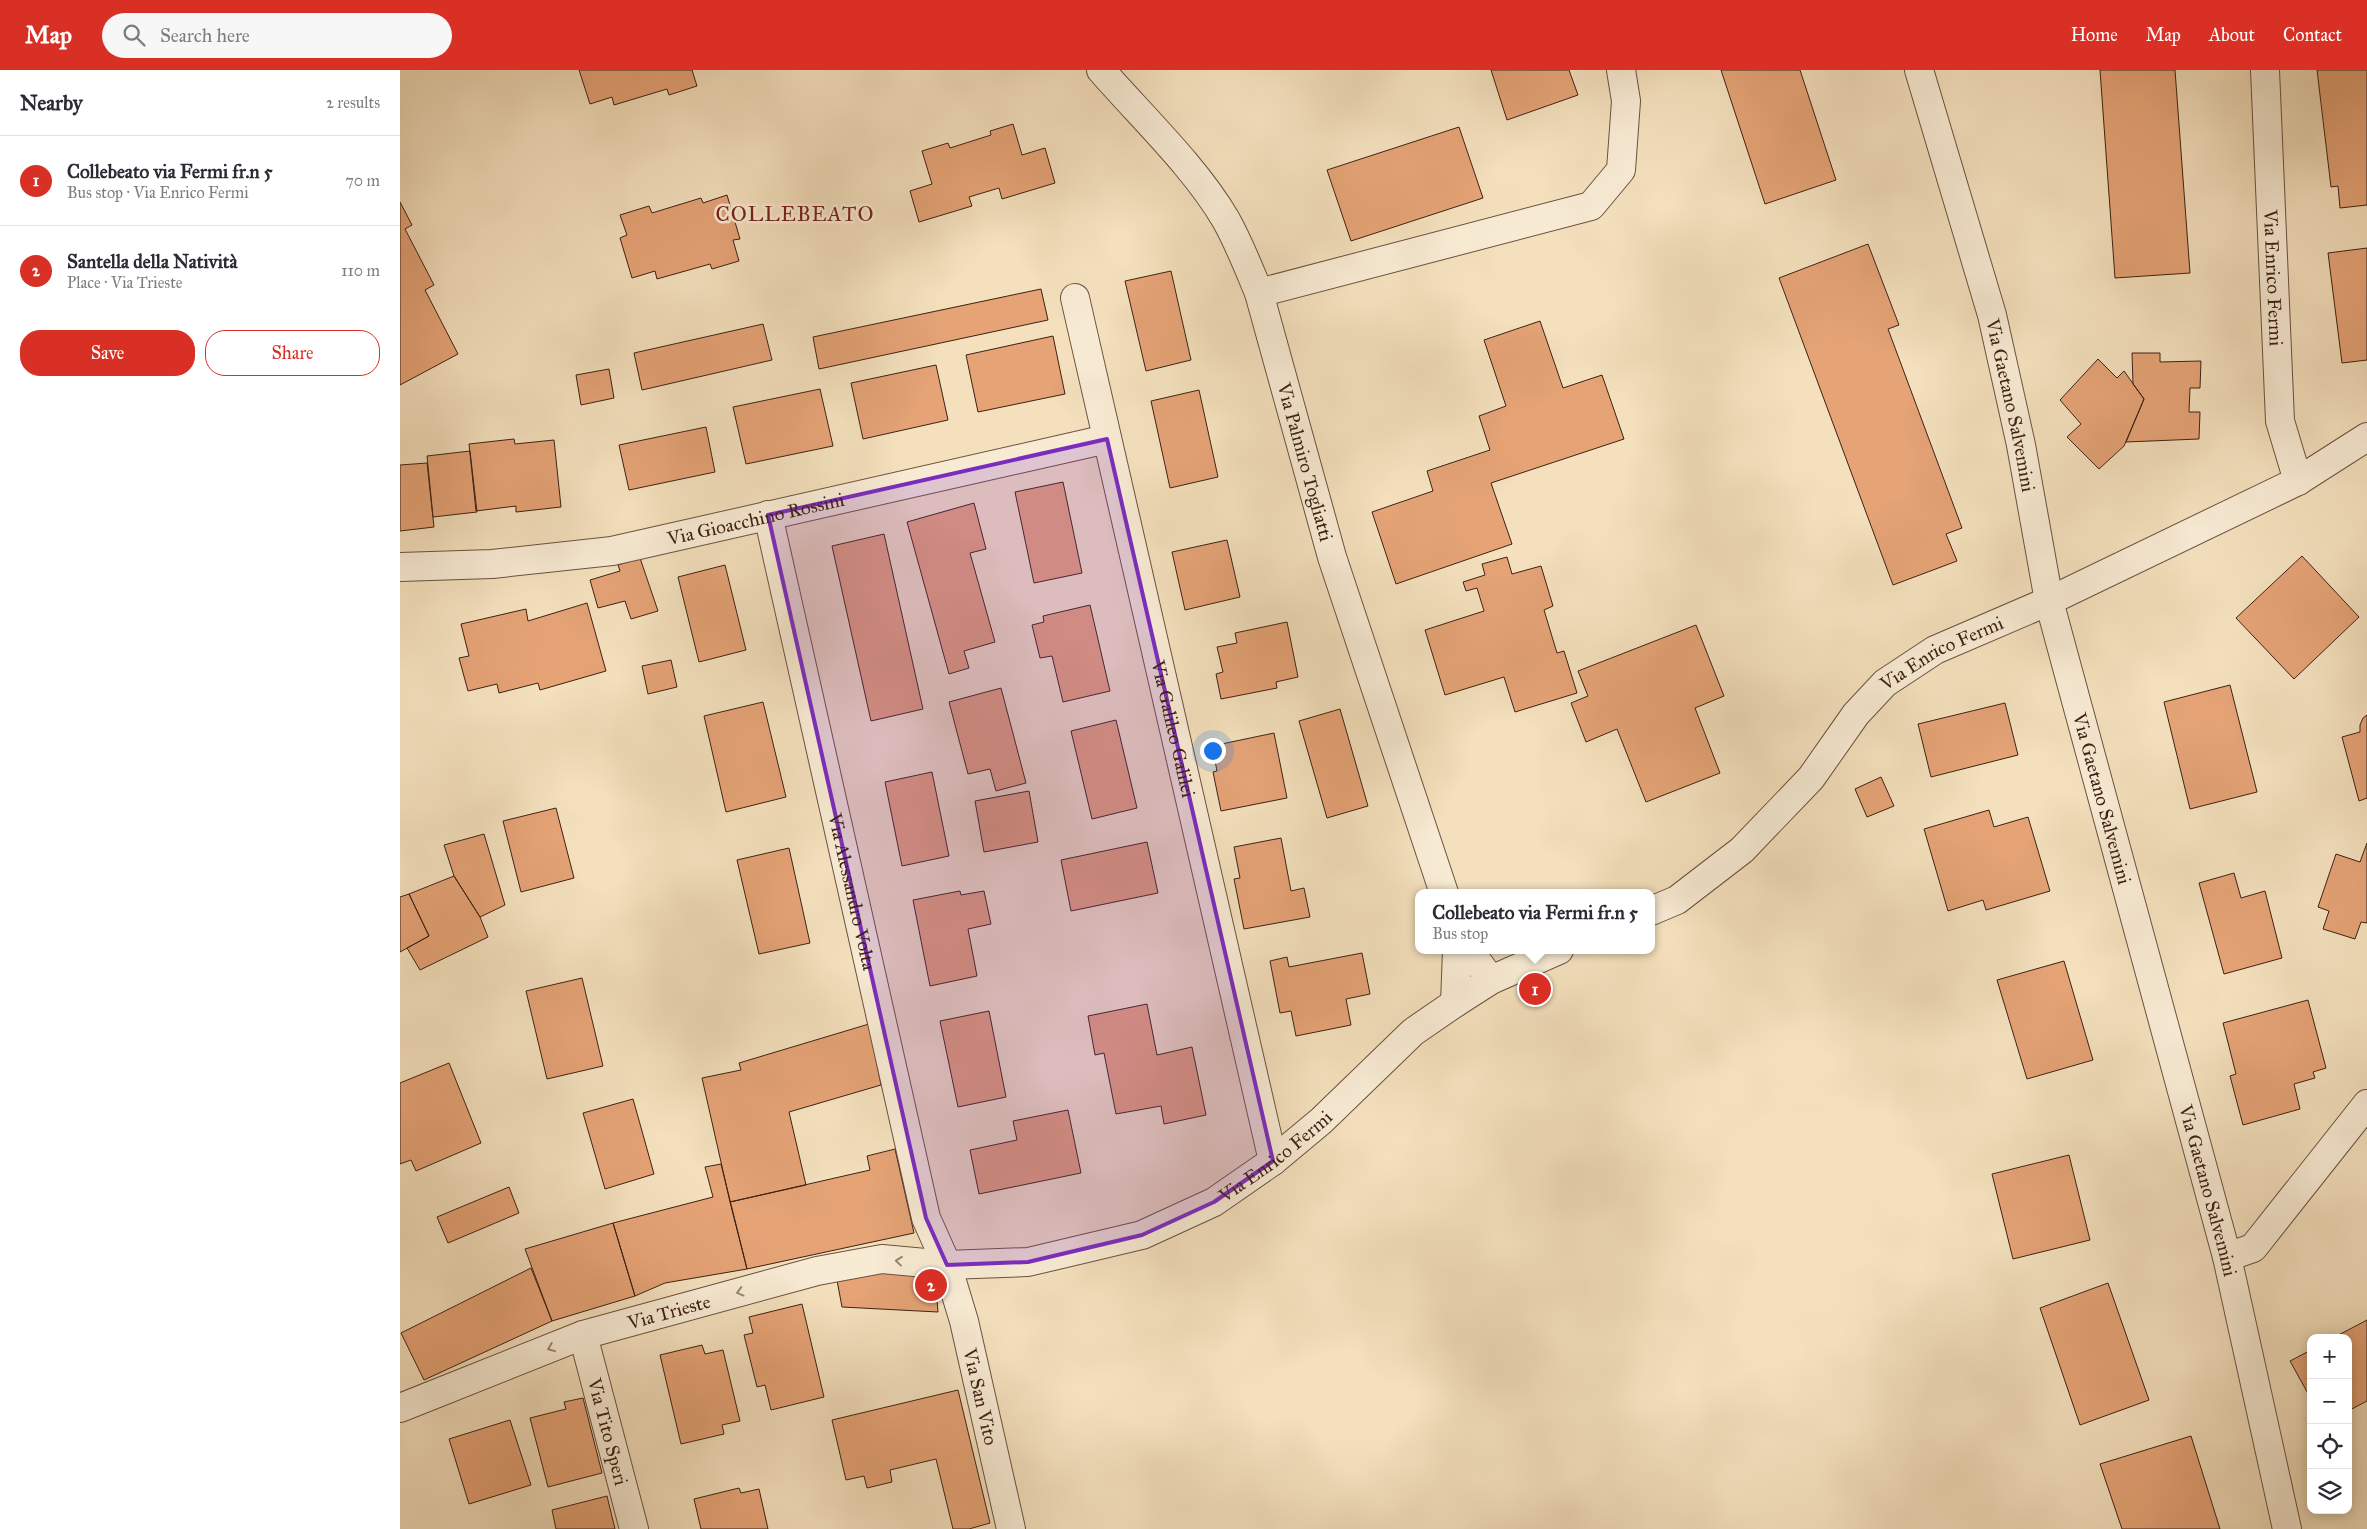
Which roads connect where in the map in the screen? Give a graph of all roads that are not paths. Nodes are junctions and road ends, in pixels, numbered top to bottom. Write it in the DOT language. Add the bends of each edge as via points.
graph roads {
  1 [pos="1100,70"];
  2 [pos="1621,70"];
  3 [pos="1919,70"];
  4 [pos="2265,70"];
  5 [pos="1259,293"];
  6 [pos="1075,298"];
  7 [pos="2367,437"];
  8 [pos="1107,439"];
  9 [pos="2298,481"];
  10 [pos="768,515"];
  11 [pos="400,567"];
  12 [pos="2049,601"];
  13 [pos="1443,889"];
  14 [pos="1655,908"];
  15 [pos="1457,954"];
  16 [pos="1472,954"];
  17 [pos="1550,954"];
  18 [pos="1491,980"];
  19 [pos="1455,1003"];
  20 [pos="2367,1104"];
  21 [pos="1273,1161"];
  22 [pos="2227,1257"];
  23 [pos="947,1265"];
  24 [pos="583,1335"];
  25 [pos="403,1399"];
  26 [pos="634,1529"];
  27 [pos="1011,1529"];
  28 [pos="2287,1529"];
  1 -- 5 [label="street, Via Palmiro Togliatti" via="1202,184 1226,220"];
  2 -- 5 [label="street" via="1626,101 1621,170 1591,206"];
  3 -- 12 [label="street, Via Gaetano Salvemini" via="1992,315 2021,445"];
  4 -- 9 [label="street, Via Enrico Fermi" via="2280,422"];
  5 -- 13 [label="street, Via Palmiro Togliatti" via="1332,556"];
  6 -- 8 [label="street, Via Galileo Galilei"];
  7 -- 9 [label="street, Via Enrico Fermi"];
  8 -- 10 [label="street, Via Gioacchino Rossini"];
  8 -- 21 [label="street, Via Galileo Galilei"];
  9 -- 12 [label="street, Via Enrico Fermi"];
  10 -- 11 [label="street, Via Gioacchino Rossini" via="612,551 492,564"];
  10 -- 23 [label="street, Via Alessandro Volta" via="926,1218"];
  12 -- 14 [label="street, Via Enrico Fermi" via="1935,650 1885,683 1856,714 1811,778 1742,850 1677,900"];
  12 -- 22 [label="street, Via Gaetano Salvemini"];
  15 -- 19 [label="street"];
  16 -- 18 [label="street"];
  17 -- 18 [label="street, Via Enrico Fermi"];
  18 -- 19 [label="street, Via Enrico Fermi"];
  19 -- 21 [label="street, Via Enrico Fermi" via="1413,1032 1321,1121"];
  20 -- 22 [label="street" via="2253,1248"];
  21 -- 23 [label="street, Via Enrico Fermi" via="1214,1202 1142,1235 1028,1262"];
  22 -- 28 [label="street, Via Gaetano Salvemini"];
  23 -- 24 [label="street, Via Trieste, one-way" via="882,1259 817,1271"];
  23 -- 27 [label="street, Via San Vito" via="964,1321"];
  24 -- 25 [label="street, Via Trieste, one-way"];
  24 -- 26 [label="street, Via Tito Speri"];
}
